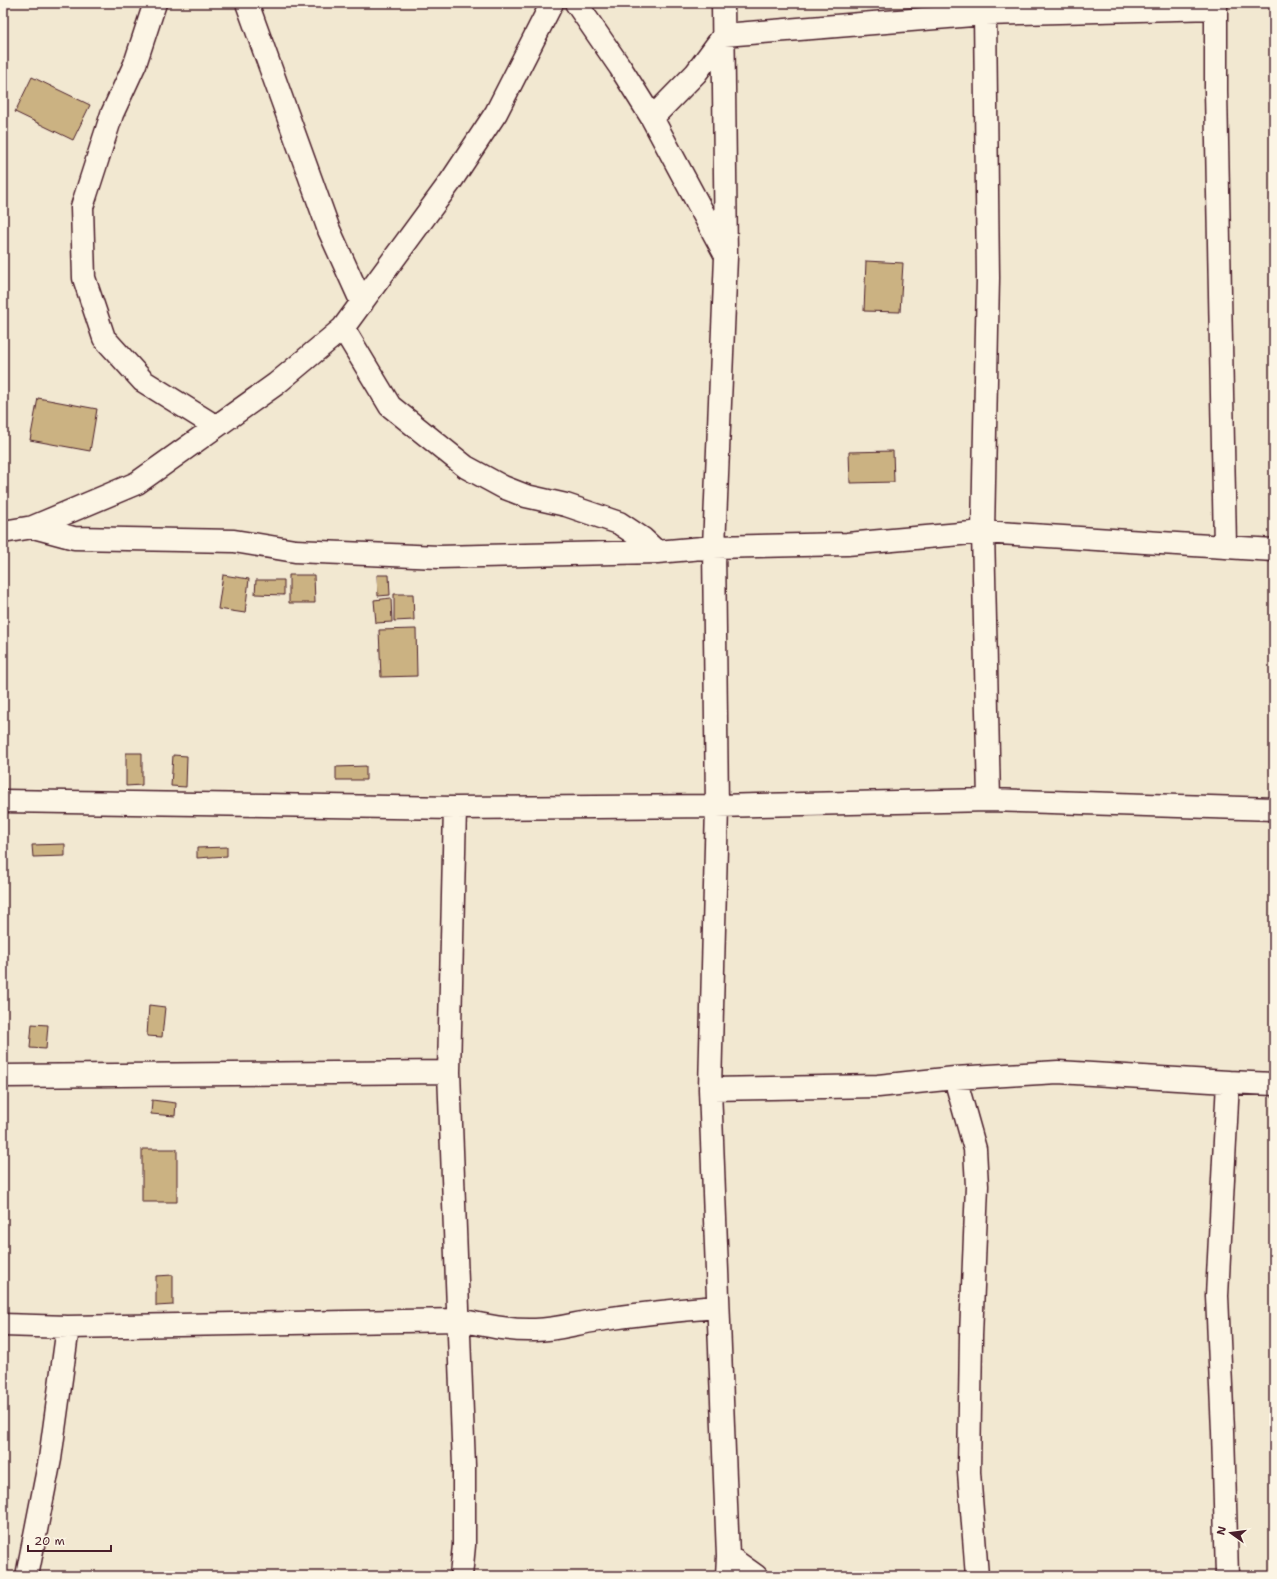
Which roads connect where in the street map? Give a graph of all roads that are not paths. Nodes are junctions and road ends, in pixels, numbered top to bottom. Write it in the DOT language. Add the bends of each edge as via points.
graph roads {
  1 [pos="155,3"];
  2 [pos="247,3"];
  3 [pos="552,3"];
  4 [pos="576,3"];
  5 [pos="723,3"];
  6 [pos="1216,6"];
  7 [pos="985,14"];
  8 [pos="724,35"];
  9 [pos="652,118"];
  10 [pos="726,257"];
  11 [pos="362,303"];
  12 [pos="343,328"];
  13 [pos="215,426"];
  14 [pos="33,527"];
  15 [pos="3,532"];
  16 [pos="983,532"];
  17 [pos="1225,546"];
  18 [pos="714,547"];
  19 [pos="1274,550"];
  20 [pos="658,552"];
  21 [pos="3,800"];
  22 [pos="989,800"];
  23 [pos="717,806"];
  24 [pos="455,808"];
  25 [pos="1274,809"];
  26 [pos="449,1072"];
  27 [pos="3,1076"];
  28 [pos="955,1078"];
  29 [pos="1228,1082"];
  30 [pos="1274,1084"];
  31 [pos="710,1089"];
  32 [pos="717,1307"];
  33 [pos="460,1320"];
  34 [pos="3,1325"];
  35 [pos="68,1327"];
  36 [pos="728,1566"];
  37 [pos="27,1576"];
  38 [pos="461,1576"];
  39 [pos="756,1576"];
  40 [pos="977,1576"];
  41 [pos="1227,1576"];
  1 -- 13 [label="street" via="135,64 112,114 82,206 84,278 104,338 144,381"];
  2 -- 11 [label="street" via="329,230"];
  3 -- 11 [label="street" via="496,113"];
  4 -- 9 [label="street"];
  5 -- 8 [label="street"];
  6 -- 7 [label="street"];
  6 -- 17 [label="street"];
  7 -- 8 [label="street"];
  7 -- 16 [label="street" via="988,278"];
  8 -- 9 [label="street" via="696,73"];
  8 -- 10 [label="street"];
  9 -- 10 [label="street"];
  10 -- 18 [label="street"];
  11 -- 12 [label="street"];
  12 -- 13 [label="street" via="276,384"];
  12 -- 20 [label="street" via="390,406 466,467 526,496 566,505 619,523"];
  13 -- 14 [label="street" via="137,483"];
  14 -- 15 [label="street"];
  14 -- 20 [label="street" via="74,538 234,541 295,551 439,557"];
  16 -- 17 [label="street"];
  16 -- 18 [label="street" via="847,544"];
  16 -- 22 [label="street"];
  17 -- 19 [label="street"];
  18 -- 20 [label="street"];
  18 -- 23 [label="street"];
  21 -- 24 [label="street"];
  22 -- 23 [label="street"];
  22 -- 25 [label="street"];
  23 -- 24 [label="street"];
  23 -- 31 [label="street"];
  24 -- 26 [label="street"];
  26 -- 27 [label="street"];
  26 -- 33 [label="street"];
  28 -- 29 [label="street" via="1058,1072"];
  28 -- 31 [label="street" via="878,1086"];
  28 -- 40 [label="street" via="975,1149 976,1171 970,1336 969,1472"];
  29 -- 30 [label="street"];
  29 -- 41 [label="street" via="1217,1296"];
  31 -- 32 [label="street"];
  32 -- 33 [label="street" via="596,1320 535,1330 499,1328"];
  32 -- 36 [label="street"];
  33 -- 35 [label="street"];
  33 -- 38 [label="street" via="464,1466 464,1546"];
  34 -- 35 [label="street"];
  35 -- 37 [label="street" via="50,1459"];
  36 -- 39 [label="street"];
}
